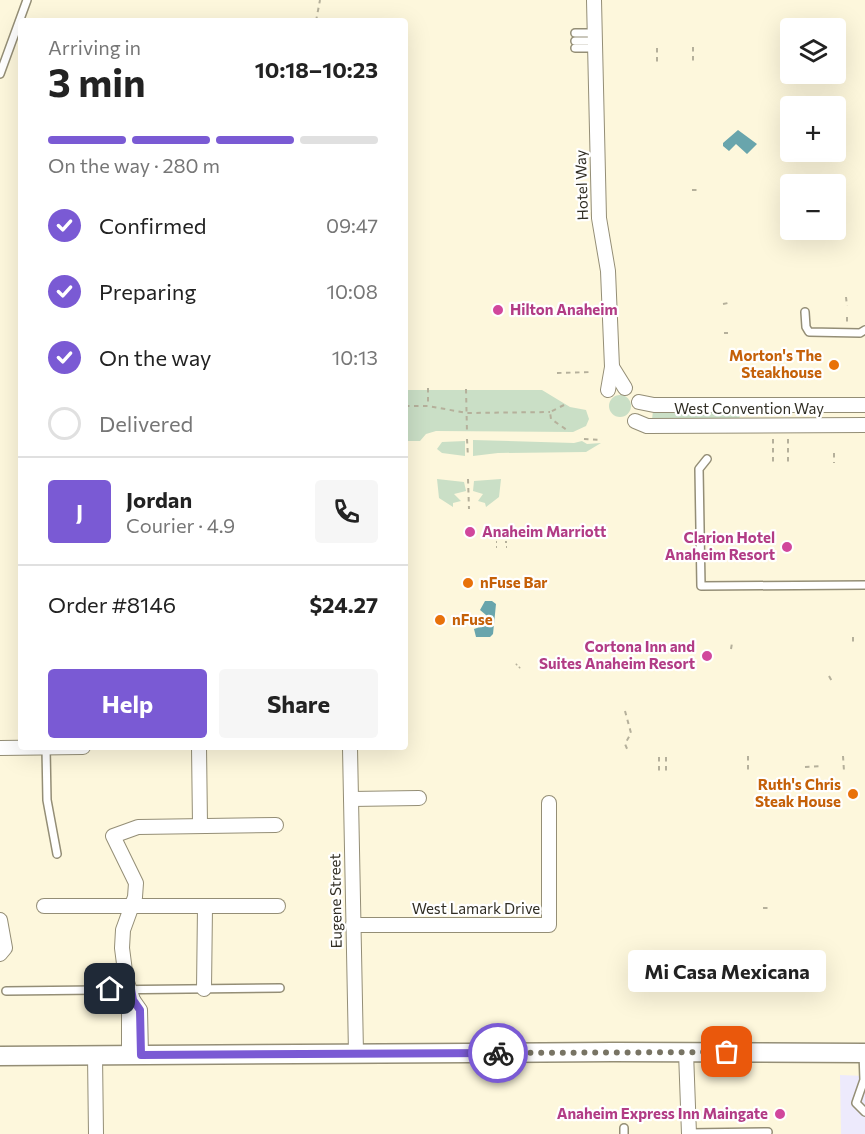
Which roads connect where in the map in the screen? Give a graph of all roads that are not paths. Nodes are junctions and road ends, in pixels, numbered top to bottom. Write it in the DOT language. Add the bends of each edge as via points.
graph roads {
  1 [pos="27,0"];
  2 [pos="594,0"];
  3 [pos="20,18"];
  4 [pos="18,25"];
  5 [pos="595,41"];
  6 [pos="0,74"];
  7 [pos="805,312"];
  8 [pos="865,330"];
  9 [pos="612,368"];
  10 [pos="625,388"];
  11 [pos="608,390"];
  12 [pos="639,402"];
  13 [pos="865,405"];
  14 [pos="635,421"];
  15 [pos="865,425"];
  16 [pos="707,459"];
  17 [pos="865,585"];
  18 [pos="0,748"];
  19 [pos="18,748"];
  20 [pos="46,750"];
  21 [pos="199,750"];
  22 [pos="350,750"];
  23 [pos="419,798"];
  24 [pos="351,799"];
  25 [pos="549,803"];
  26 [pos="200,824"];
  27 [pos="276,825"];
  28 [pos="57,854"];
  29 [pos="44,906"];
  30 [pos="131,906"];
  31 [pos="278,906"];
  32 [pos="205,907"];
  33 [pos="0,920"];
  34 [pos="353,925"];
  35 [pos="0,954"];
  36 [pos="280,988"];
  37 [pos="204,989"];
  38 [pos="6,991"];
  39 [pos="132,995"];
  40 [pos="686,1052"];
  41 [pos="356,1053"];
  42 [pos="864,1053"];
  43 [pos="95,1055"];
  44 [pos="135,1055"];
  45 [pos="0,1056"];
  46 [pos="864,1080"];
  47 [pos="865,1112"];
  48 [pos="768,1132"];
  49 [pos="689,1133"];
  50 [pos="96,1134"];
  1 -- 3 [label="lane"];
  2 -- 5 [label="street, Hotel Way"];
  4 -- 6 [label="lane"];
  5 -- 5 [label="lane" via="575,40"];
  5 -- 9 [label="street, Hotel Way" via="599,218 608,271"];
  7 -- 8 [label="lane" via="809,332"];
  9 -- 10 [label="street"];
  9 -- 11 [label="street, Hotel Way"];
  12 -- 13 [label="street, West Convention Way"];
  14 -- 15 [label="street, West Convention Way" via="647,426"];
  16 -- 17 [label="lane" via="699,469 700,586"];
  18 -- 19 [label="street"];
  20 -- 28 [label="lane" via="47,800"];
  21 -- 26 [label="street"];
  22 -- 24 [label="street, Eugene Street"];
  23 -- 24 [label="street"];
  24 -- 34 [label="street, Eugene Street"];
  25 -- 34 [label="street, West Lamark Drive" via="549,925"];
  26 -- 27 [label="street"];
  26 -- 30 [label="street" via="138,827 112,836 136,883"];
  29 -- 30 [label="street"];
  30 -- 32 [label="street"];
  30 -- 39 [label="street" via="122,948"];
  31 -- 32 [label="street"];
  32 -- 37 [label="street"];
  33 -- 35 [label="street" via="5,948"];
  34 -- 41 [label="street, Eugene Street"];
  36 -- 37 [label="lane"];
  37 -- 39 [label="lane"];
  38 -- 39 [label="lane"];
  39 -- 44 [label="street" via="129,1010"];
  40 -- 41 [label="main road"];
  40 -- 42 [label="main road"];
  40 -- 49 [label="street"];
  41 -- 44 [label="main road"];
  42 -- 46 [label="lane"];
  43 -- 44 [label="main road"];
  43 -- 45 [label="main road"];
  43 -- 50 [label="street"];
  46 -- 47 [label="lane" via="856,1103"];
  48 -- 49 [label="lane"];
}
